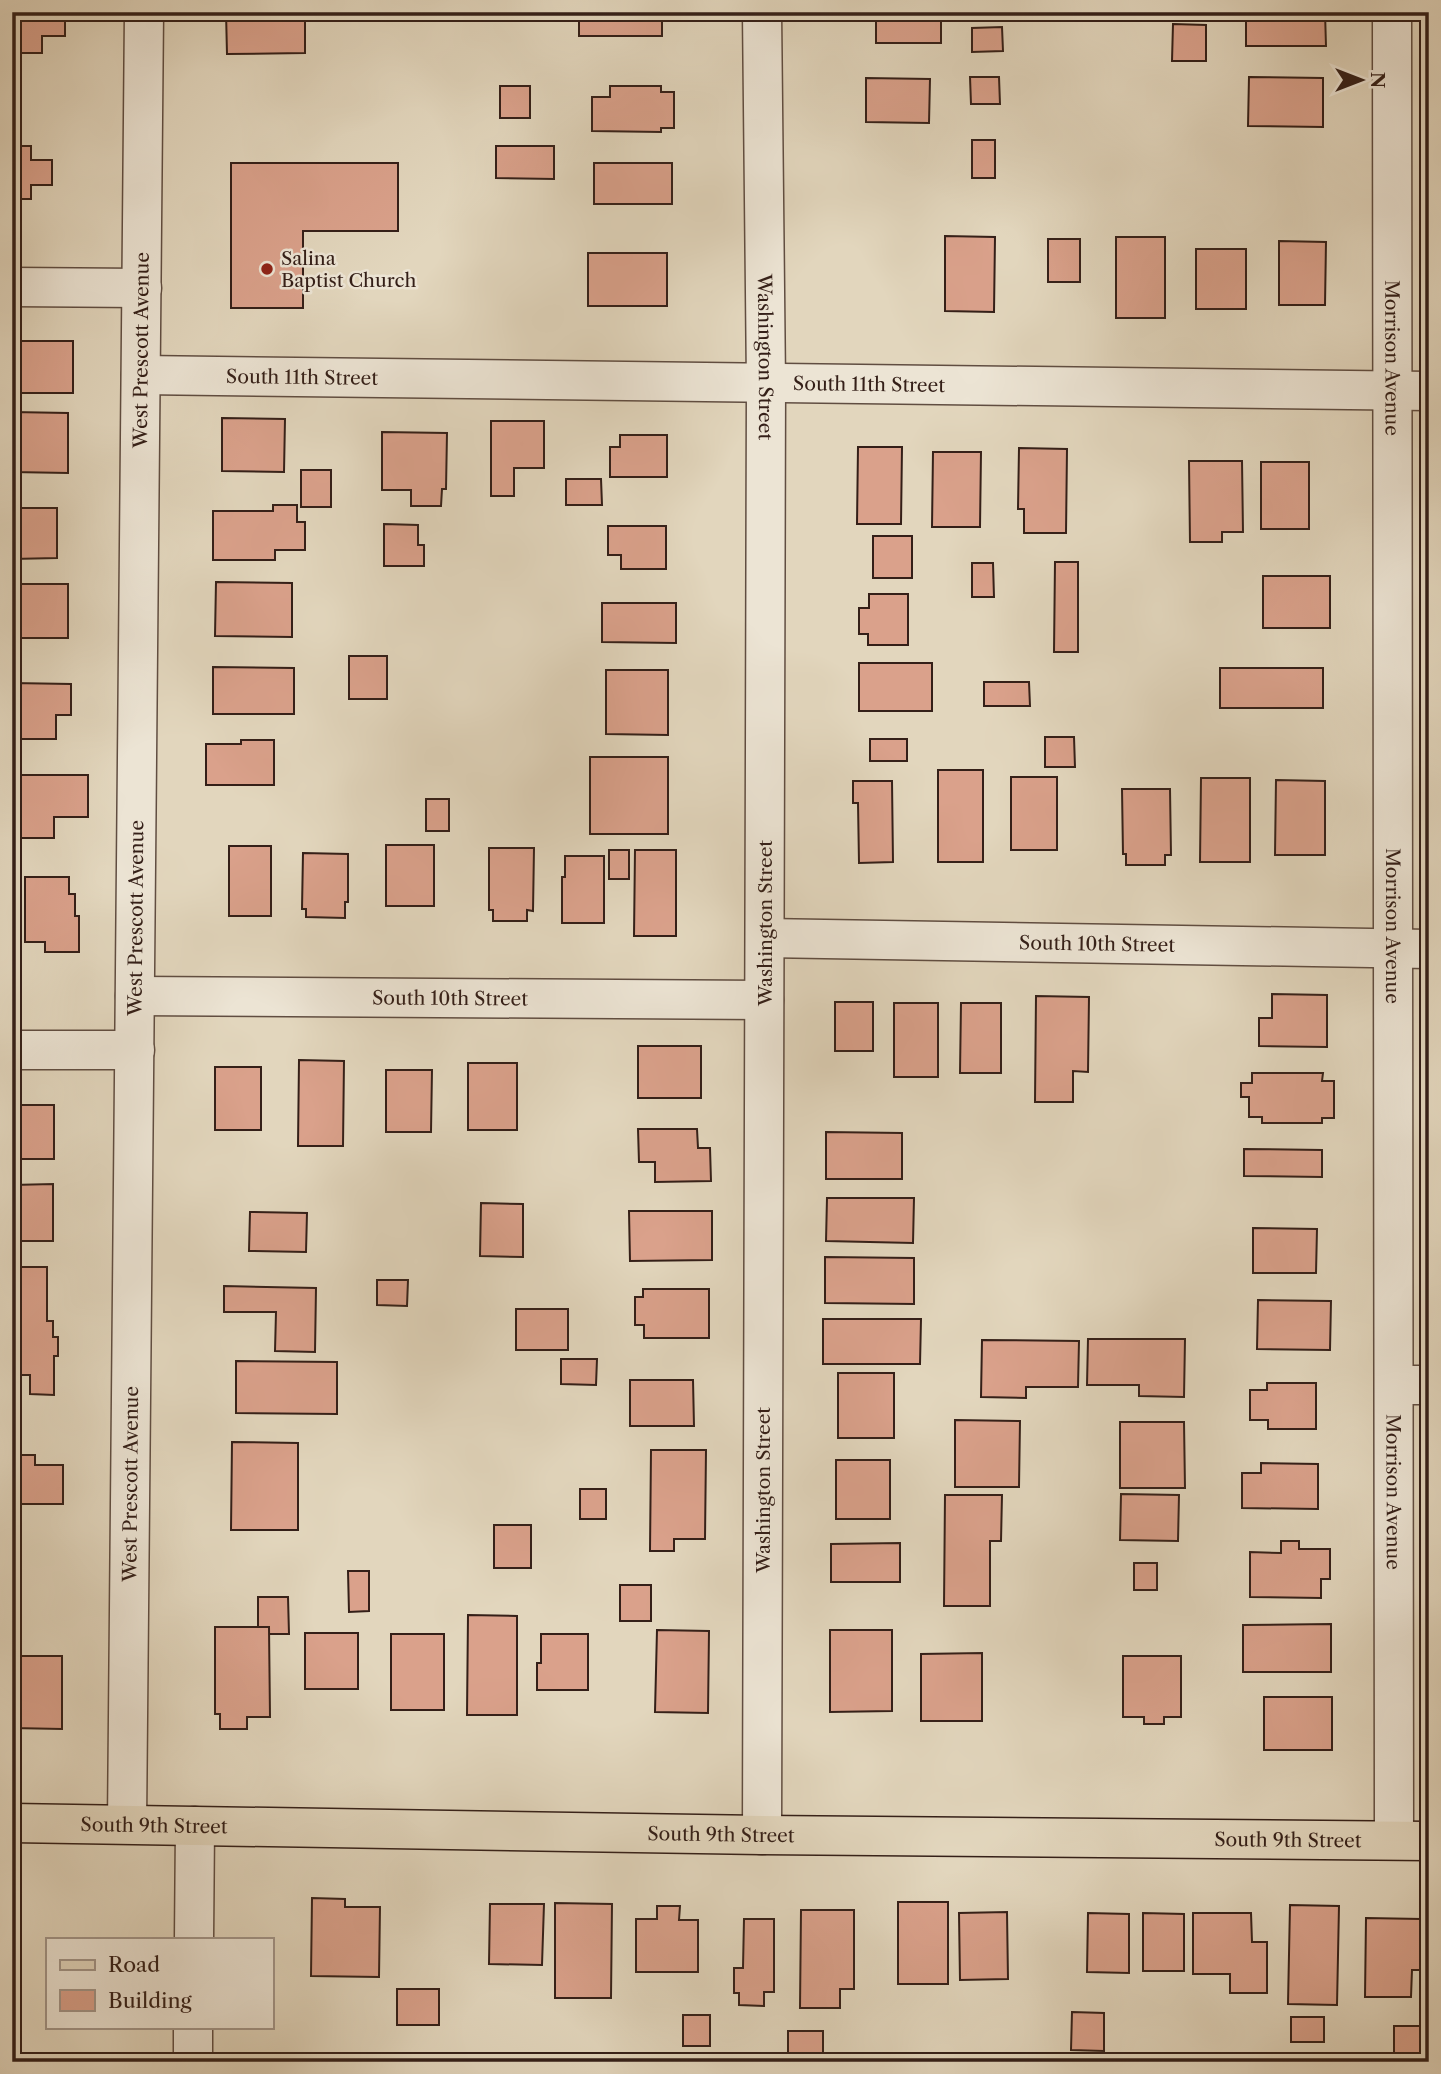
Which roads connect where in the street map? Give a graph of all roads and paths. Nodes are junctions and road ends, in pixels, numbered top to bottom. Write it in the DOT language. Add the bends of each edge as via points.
graph roads {
  1 [pos="145,12"];
  2 [pos="762,12"];
  3 [pos="1392,12"];
  4 [pos="12,287"];
  5 [pos="142,288"];
  6 [pos="141,376"];
  7 [pos="766,384"];
  8 [pos="1411,391"];
  9 [pos="765,938"];
  10 [pos="1411,949"];
  11 [pos="135,996"];
  12 [pos="764,1000"];
  13 [pos="12,1050"];
  14 [pos="135,1050"];
  15 [pos="1411,1385"];
  16 [pos="12,1823"];
  17 [pos="127,1825"];
  18 [pos="195,1826"];
  19 [pos="762,1835"];
  20 [pos="1412,1840"];
  21 [pos="194,1938"];
  22 [pos="193,2028"];
  23 [pos="193,2062"];
  1 -- 5 [label="street, West Prescott Avenue"];
  2 -- 7 [label="street, Washington Street"];
  3 -- 8 [label="street, Morrison Avenue"];
  4 -- 5 [label="street"];
  5 -- 6 [label="street, West Prescott Avenue"];
  6 -- 7 [label="street, South 11th Street"];
  6 -- 11 [label="street, West Prescott Avenue"];
  7 -- 8 [label="street, South 11th Street"];
  7 -- 9 [label="street, Washington Street"];
  8 -- 10 [label="street, Morrison Avenue"];
  9 -- 10 [label="street, South 10th Street"];
  9 -- 12 [label="street, Washington Street"];
  10 -- 15 [label="street, Morrison Avenue"];
  11 -- 12 [label="street, South 10th Street"];
  11 -- 14 [label="street, West Prescott Avenue"];
  12 -- 19 [label="street, Washington Street"];
  13 -- 14 [label="street"];
  14 -- 17 [label="street, West Prescott Avenue"];
  15 -- 20 [label="street, Morrison Avenue"];
  16 -- 17 [label="main road, South 9th Street"];
  17 -- 18 [label="main road, South 9th Street"];
  18 -- 19 [label="main road, South 9th Street"];
  18 -- 21 [label="street"];
  19 -- 20 [label="main road, South 9th Street"];
  22 -- 23 [label="street"];
}
